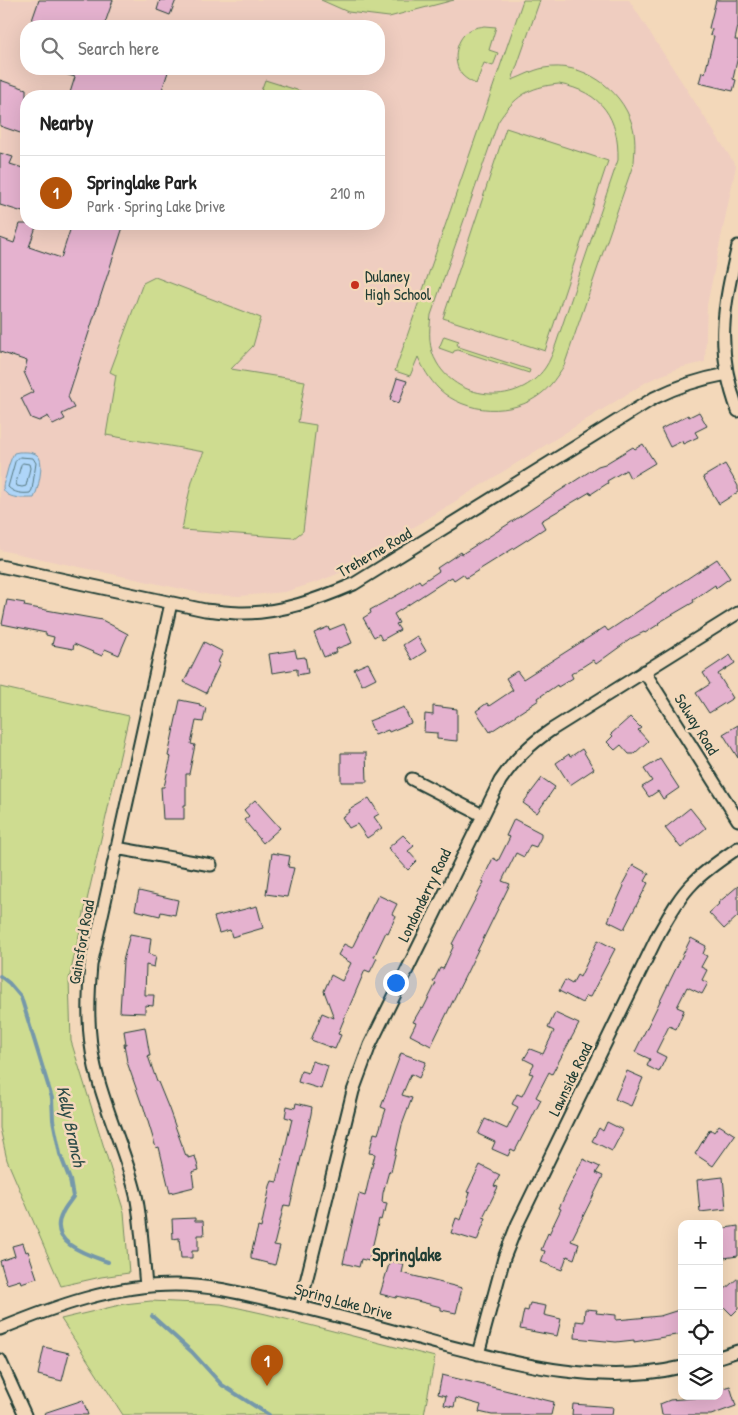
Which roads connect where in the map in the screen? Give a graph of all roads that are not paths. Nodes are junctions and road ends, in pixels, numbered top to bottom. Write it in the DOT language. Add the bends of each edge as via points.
graph roads {
  1 [pos="738,246"];
  2 [pos="726,374"];
  3 [pos="738,411"];
  4 [pos="0,566"];
  5 [pos="171,603"];
  6 [pos="738,613"];
  7 [pos="644,671"];
  8 [pos="412,779"];
  9 [pos="482,815"];
  10 [pos="738,820"];
  11 [pos="116,848"];
  12 [pos="738,848"];
  13 [pos="211,865"];
  14 [pos="146,1286"];
  15 [pos="300,1306"];
  16 [pos="0,1329"];
  17 [pos="738,1351"];
  18 [pos="478,1354"];
  19 [pos="723,1356"];
  20 [pos="0,1360"];
  21 [pos="678,1368"];
  22 [pos="25,1415"];
  1 -- 2 [label="street" via="725,308"];
  2 -- 3 [label="street"];
  2 -- 5 [label="street, Treherne Road" via="677,386 654,398 381,568 322,598 261,612 240,613"];
  4 -- 5 [label="street, Treherne Road"];
  5 -- 11 [label="street, Gainsford Road"];
  6 -- 7 [label="street, Londonderry Road"];
  7 -- 9 [label="street, Londonderry Road" via="529,745 500,781"];
  7 -- 10 [label="street, Solway Road"];
  8 -- 9 [label="street"];
  9 -- 15 [label="street, Londonderry Road" via="370,1045 353,1091"];
  11 -- 13 [label="street"];
  11 -- 14 [label="street, Gainsford Road" via="90,965 89,1031 95,1068 136,1194"];
  12 -- 18 [label="street, Lawnside Road" via="691,885 659,933 517,1225 504,1258"];
  14 -- 15 [label="street, Spring Lake Drive" via="176,1285 225,1290"];
  14 -- 16 [label="street, Spring Lake Drive" via="73,1302"];
  15 -- 18 [label="street, Spring Lake Drive"];
  17 -- 19 [label="street"];
  18 -- 21 [label="street, Spring Lake Drive" via="590,1375 628,1376"];
  20 -- 22 [label="street"];
}
